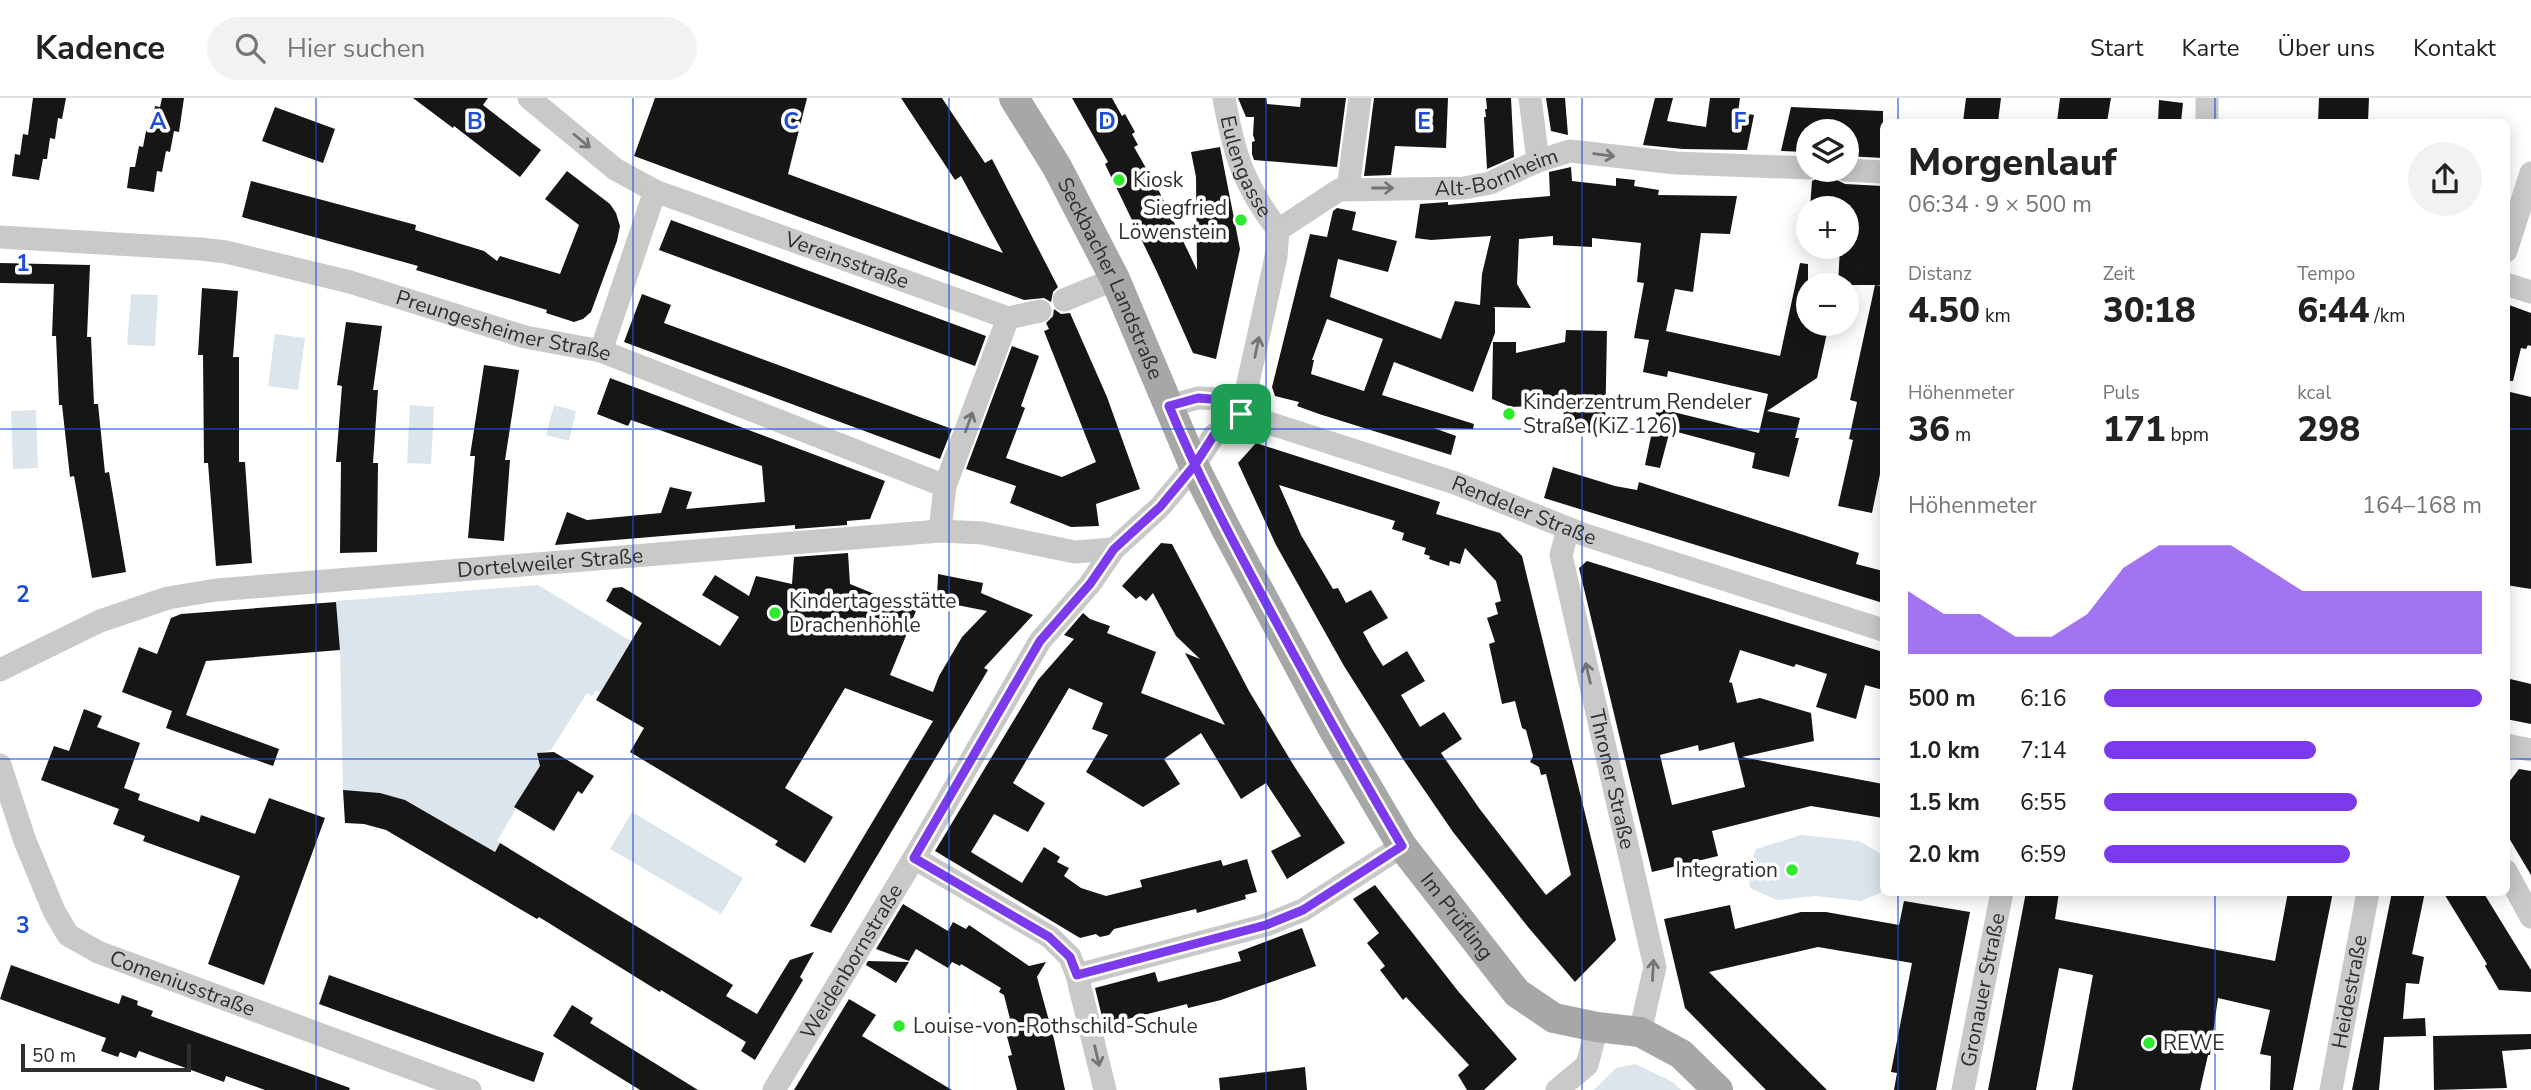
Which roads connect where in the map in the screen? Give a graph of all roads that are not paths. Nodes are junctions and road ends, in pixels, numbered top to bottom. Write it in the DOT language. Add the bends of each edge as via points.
graph roads {
  1 [pos="529,98"];
  2 [pos="1014,98"];
  3 [pos="1224,98"];
  4 [pos="1360,98"];
  5 [pos="1530,98"];
  6 [pos="2207,98"];
  7 [pos="2207,119"];
  8 [pos="1538,161"];
  9 [pos="1796,168"];
  10 [pos="1859,171"];
  11 [pos="1880,172"];
  12 [pos="2531,173"];
  13 [pos="1348,189"];
  14 [pos="654,191"];
  15 [pos="1279,230"];
  16 [pos="0,237"];
  17 [pos="2510,239"];
  18 [pos="1115,279"];
  19 [pos="2510,285"];
  20 [pos="2531,292"];
  21 [pos="1064,300"];
  22 [pos="1040,311"];
  23 [pos="1007,318"];
  24 [pos="601,351"];
  25 [pos="1169,406"];
  26 [pos="1241,414"];
  27 [pos="1194,466"];
  28 [pos="945,486"];
  29 [pos="1568,529"];
  30 [pos="940,531"];
  31 [pos="1114,549"];
  32 [pos="1880,629"];
  33 [pos="0,670"];
  34 [pos="2510,746"];
  35 [pos="2531,750"];
  36 [pos="0,765"];
  37 [pos="1402,846"];
  38 [pos="914,858"];
  39 [pos="2510,878"];
  40 [pos="2001,896"];
  41 [pos="2367,896"];
  42 [pos="2531,917"];
  43 [pos="1077,975"];
  44 [pos="1597,1027"];
  45 [pos="1640,1032"];
  46 [pos="470,1090"];
  47 [pos="774,1090"];
  48 [pos="1105,1090"];
  49 [pos="1557,1090"];
  50 [pos="1718,1090"];
  51 [pos="1963,1090"];
  52 [pos="2331,1090"];
  1 -- 14 [label="street, Vereinsstraße, one-way" via="615,169"];
  2 -- 18 [label="main road, Seckbacher Landstraße"];
  3 -- 15 [label="street, Eulengasse" via="1241,172"];
  4 -- 13 [label="street"];
  5 -- 8 [label="street"];
  6 -- 7 [label="street"];
  8 -- 9 [label="street, Alt-Bornheim, one-way" via="1570,151 1676,163"];
  13 -- 8 [label="street, Alt-Bornheim, one-way" via="1464,188 1490,183"];
  10 -- 11 [label="street"];
  12 -- 17 [label="street"];
  13 -- 15 [label="street, Alt-Bornheim" via="1339,190"];
  14 -- 23 [label="street, Vereinsstraße"];
  14 -- 24 [label="street"];
  26 -- 15 [label="street, one-way"];
  16 -- 24 [label="street, Preungesheimer Straße" via="226,252 350,282 524,337"];
  18 -- 21 [label="street"];
  18 -- 25 [label="main road, Seckbacher Landstraße"];
  19 -- 20 [label="street"];
  22 -- 23 [label="street"];
  28 -- 23 [label="street, one-way"];
  24 -- 28 [label="street, Preungesheimer Straße"];
  25 -- 26 [label="street, Rendeler Straße" via="1198,398 1224,400"];
  25 -- 27 [label="main road, Seckbacher Landstraße"];
  26 -- 27 [label="street, Weidenbornstraße" via="1214,435"];
  26 -- 29 [label="street, Rendeler Straße" via="1455,483"];
  27 -- 31 [label="street, Weidenbornstraße" via="1160,507"];
  27 -- 37 [label="main road, Im Prüfling" via="1333,729"];
  28 -- 30 [label="street"];
  29 -- 32 [label="street, Rendeler Straße"];
  45 -- 29 [label="street, Throner Straße, one-way" via="1655,967 1561,555"];
  30 -- 31 [label="street, Dortelweiler Straße" via="982,533 1075,552"];
  30 -- 33 [label="street, Dortelweiler Straße" via="216,590 168,598 100,621"];
  31 -- 38 [label="street, Weidenbornstraße" via="1040,641"];
  34 -- 35 [label="street"];
  36 -- 46 [label="street, Comeniusstraße" via="25,841 68,935 98,953"];
  37 -- 43 [label="street" via="1303,910 1266,925"];
  37 -- 44 [label="main road, Im Prüfling" via="1517,993 1554,1018"];
  38 -- 43 [label="street" via="1049,937 1070,957"];
  38 -- 47 [label="street, Weidenbornstraße"];
  39 -- 42 [label="street"];
  40 -- 51 [label="street, Gronauer Straße"];
  41 -- 52 [label="street, Heidestraße"];
  43 -- 48 [label="street, one-way"];
  44 -- 45 [label="main road, Im Prüfling"];
  44 -- 49 [label="street" via="1587,1065"];
  45 -- 50 [label="main road, Im Prüfling" via="1681,1054"];
}
